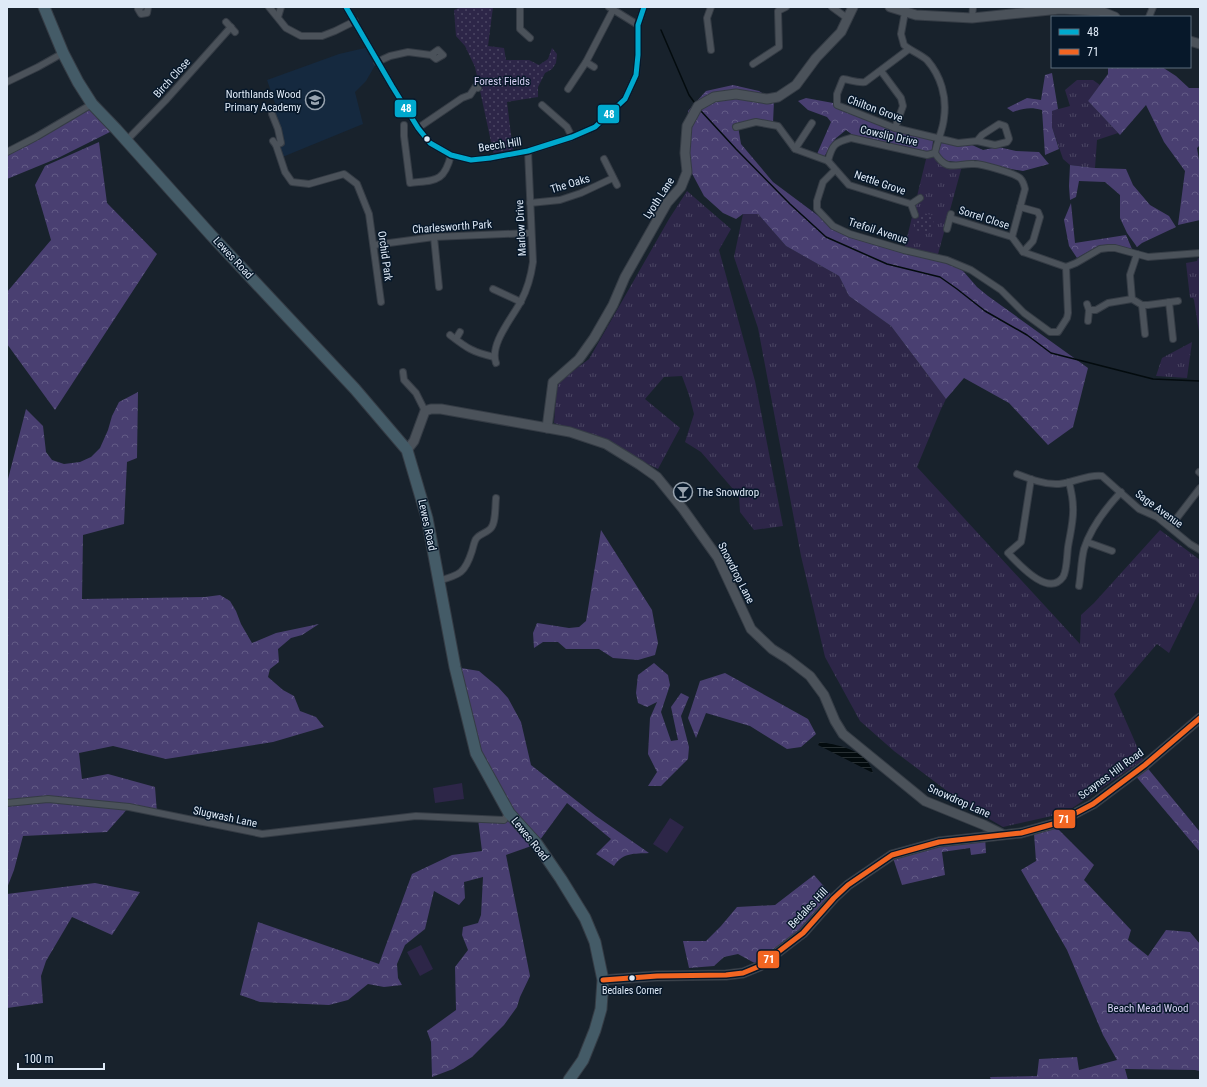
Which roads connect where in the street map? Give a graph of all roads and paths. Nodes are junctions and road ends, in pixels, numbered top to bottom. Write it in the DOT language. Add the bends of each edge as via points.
graph roads {
  1 [pos="44,7"];
  2 [pos="140,7"];
  3 [pos="148,7"];
  4 [pos="269,7"];
  5 [pos="281,7"];
  6 [pos="346,7"];
  7 [pos="520,7"];
  8 [pos="644,7"];
  9 [pos="712,7"];
  10 [pos="786,7"];
  11 [pos="832,7"];
  12 [pos="853,7"];
  13 [pos="890,7"];
  14 [pos="973,7"];
  15 [pos="611,8"];
  16 [pos="1060,8"];
  17 [pos="1101,9"];
  18 [pos="906,12"];
  19 [pos="1113,16"];
  20 [pos="278,17"];
  21 [pos="847,18"];
  22 [pos="972,18"];
  23 [pos="355,21"];
  24 [pos="226,22"];
  25 [pos="638,25"];
  26 [pos="530,38"];
  27 [pos="909,49"];
  28 [pos="711,50"];
  29 [pos="63,52"];
  30 [pos="431,55"];
  31 [pos="377,62"];
  32 [pos="586,62"];
  33 [pos="753,64"];
  34 [pos="594,67"];
  35 [pos="881,71"];
  36 [pos="7,82"];
  37 [pos="478,88"];
  38 [pos="568,89"];
  39 [pos="92,104"];
  40 [pos="542,105"];
  41 [pos="272,114"];
  42 [pos="812,123"];
  43 [pos="404,125"];
  44 [pos="736,127"];
  45 [pos="418,128"];
  46 [pos="895,128"];
  47 [pos="572,137"];
  48 [pos="938,139"];
  49 [pos="126,141"];
  50 [pos="977,142"];
  51 [pos="795,149"];
  52 [pos="528,151"];
  53 [pos="7,152"];
  54 [pos="935,153"];
  55 [pos="451,155"];
  56 [pos="604,159"];
  57 [pos="828,161"];
  58 [pos="836,170"];
  59 [pos="613,178"];
  60 [pos="617,185"];
  61 [pos="920,198"];
  62 [pos="530,203"];
  63 [pos="911,204"];
  64 [pos="1020,207"];
  65 [pos="915,215"];
  66 [pos="947,229"];
  67 [pos="532,233"];
  68 [pos="434,237"];
  69 [pos="1012,237"];
  70 [pos="374,245"];
  71 [pos="1023,252"];
  72 [pos="1200,253"];
  73 [pos="1137,254"];
  74 [pos="1066,267"];
  75 [pos="440,287"];
  76 [pos="497,289"];
  77 [pos="1132,299"];
  78 [pos="1178,301"];
  79 [pos="381,302"];
  80 [pos="521,302"];
  81 [pos="1169,302"];
  82 [pos="1142,305"];
  83 [pos="1088,320"];
  84 [pos="460,332"];
  85 [pos="1145,334"];
  86 [pos="450,335"];
  87 [pos="1173,339"];
  88 [pos="456,340"];
  89 [pos="403,372"];
  90 [pos="425,411"];
  91 [pos="547,428"];
  92 [pos="407,450"];
  93 [pos="1017,474"];
  94 [pos="1031,479"];
  95 [pos="1069,482"];
  96 [pos="1200,488"];
  97 [pos="1121,492"];
  98 [pos="496,498"];
  99 [pos="1170,527"];
  100 [pos="1087,542"];
  101 [pos="1200,550"];
  102 [pos="1112,551"];
  103 [pos="438,581"];
  104 [pos="1079,586"];
  105 [pos="1200,718"];
  106 [pos="7,804"];
  107 [pos="509,813"];
  108 [pos="1002,834"];
  109 [pos="603,980"];
  110 [pos="569,1080"];
  1 -- 29 [label="highway, Lewes Road"];
  2 -- 3 [label="street" via="138,9 142,14 146,13"];
  4 -- 20 [label="street"];
  5 -- 20 [label="street"];
  6 -- 23 [label="street, Beech Hill"];
  7 -- 26 [label="street" via="520,29"];
  8 -- 25 [label="street, Beech Hill"];
  9 -- 28 [label="street" via="707,18"];
  10 -- 33 [label="street" via="778,11 781,48"];
  11 -- 21 [label="street"];
  12 -- 21 [label="street, Lyoth Lane"];
  13 -- 18 [label="street"];
  14 -- 22 [label="street"];
  15 -- 25 [label="street"];
  15 -- 32 [label="street"];
  16 -- 17 [label="street"];
  16 -- 22 [label="street"];
  17 -- 19 [label="street"];
  18 -- 22 [label="street" via="916,15"];
  18 -- 27 [label="street" via="901,34 904,45"];
  20 -- 23 [label="street" via="292,32 311,37 322,36"];
  21 -- 91 [label="street, Lyoth Lane" via="841,32 816,58 796,85 778,97 767,99 736,94 714,97 698,106 687,126 685,153 688,172 681,187 667,203 594,338 579,359 553,382"];
  23 -- 31 [label="street, Beech Hill"];
  24 -- 49 [label="street, Birch Close" via="233,30"];
  25 -- 47 [label="street, Beech Hill" via="636,75 625,99 595,127"];
  27 -- 35 [label="street, Chilton Grove"];
  27 -- 48 [label="street" via="922,55 938,75 942,86 945,107"];
  29 -- 36 [label="street" via="38,68"];
  29 -- 39 [label="highway, Lewes Road"];
  30 -- 31 [label="street" via="408,52"];
  31 -- 45 [label="street, Beech Hill"];
  32 -- 34 [label="street"];
  32 -- 38 [label="street"];
  35 -- 46 [label="street" via="901,98 903,106"];
  35 -- 46 [label="street, Chilton Grove" via="865,82 843,79 837,94 837,105"];
  37 -- 45 [label="street" via="476,86 471,98 462,98"];
  39 -- 49 [label="highway, Lewes Road"];
  39 -- 53 [label="street"];
  40 -- 47 [label="street" via="567,127"];
  41 -- 70 [label="street, Orchid Park" via="281,143 274,143 285,172 292,182 309,184 344,174 357,184 369,214"];
  42 -- 51 [label="street"];
  43 -- 55 [label="street" via="410,183 435,180 443,176"];
  44 -- 51 [label="street" via="756,122 778,126"];
  45 -- 55 [label="street, Beech Hill" via="430,143"];
  46 -- 48 [label="street, Chilton Grove"];
  47 -- 52 [label="street, Beech Hill"];
  48 -- 50 [label="street, Chilton Grove" via="958,143"];
  48 -- 54 [label="street"];
  49 -- 92 [label="highway, Lewes Road" via="355,389"];
  50 -- 50 [label="street, Chilton Grove" via="982,135 999,124 1005,126 1009,139 1007,142 995,145"];
  51 -- 57 [label="street"];
  52 -- 55 [label="street, Beech Hill" via="471,160"];
  52 -- 62 [label="street, Marlow Drive"];
  54 -- 57 [label="street, Cowslip Drive" via="927,155 851,138 839,141 830,151"];
  54 -- 64 [label="street" via="940,161 950,165 974,164 1018,176 1025,189"];
  56 -- 59 [label="street"];
  57 -- 58 [label="street, Nettle Grove"];
  58 -- 63 [label="street, Nettle Grove" via="849,185"];
  58 -- 74 [label="street, Trefoil Avenue" via="823,182 817,201 817,209 832,226 850,234 947,260 971,270 1001,290 1024,313 1050,332 1058,332 1067,318"];
  59 -- 60 [label="street"];
  59 -- 62 [label="street, The Oaks" via="560,200"];
  61 -- 63 [label="street, Nettle Grove"];
  62 -- 67 [label="street, Marlow Drive"];
  63 -- 65 [label="street, Nettle Grove"];
  64 -- 69 [label="street"];
  64 -- 71 [label="street" via="1038,212 1040,217 1033,241"];
  66 -- 69 [label="street, Sorrel Close" via="951,216"];
  67 -- 68 [label="street, Charlesworth Park"];
  67 -- 80 [label="street, Marlow Drive" via="533,262 530,280"];
  68 -- 70 [label="street, Charlesworth Park"];
  68 -- 75 [label="street"];
  69 -- 71 [label="street"];
  70 -- 79 [label="street, Orchid Park" via="377,294"];
  71 -- 74 [label="street"];
  72 -- 73 [label="street" via="1148,257"];
  73 -- 74 [label="street" via="1115,248 1100,249"];
  73 -- 77 [label="street" via="1130,275"];
  76 -- 80 [label="street"];
  77 -- 82 [label="street"];
  77 -- 83 [label="street" via="1108,303 1096,310 1088,307"];
  78 -- 81 [label="street"];
  80 -- 88 [label="street, Marlow Drive" via="502,331 495,360 474,352"];
  81 -- 82 [label="street"];
  81 -- 87 [label="street"];
  82 -- 85 [label="street"];
  84 -- 88 [label="street"];
  86 -- 88 [label="street, Marlow Drive"];
  89 -- 90 [label="street" via="404,380 416,393"];
  90 -- 91 [label="street, Snowdrop Lane" via="431,408 441,409"];
  90 -- 92 [label="street" via="414,441"];
  91 -- 108 [label="street, Snowdrop Lane" via="570,432 606,444 657,477 718,558 751,629 772,649 810,676 824,695 843,734 925,801"];
  92 -- 103 [label="highway, Lewes Road" via="427,518"];
  93 -- 94 [label="street, Sage Avenue"];
  94 -- 95 [label="street, Sage Avenue" via="1048,484"];
  94 -- 95 [label="street" via="1021,542 1008,553 1036,579 1052,583 1064,576 1073,516"];
  95 -- 97 [label="street, Sage Avenue" via="1102,476"];
  96 -- 99 [label="street"];
  97 -- 99 [label="street, Sage Avenue" via="1139,509 1157,517"];
  97 -- 100 [label="street" via="1100,517"];
  98 -- 103 [label="street" via="492,528 476,539 467,565 451,578"];
  99 -- 101 [label="street, Sage Avenue"];
  100 -- 102 [label="street"];
  100 -- 104 [label="street"];
  103 -- 107 [label="highway, Lewes Road" via="476,753"];
  105 -- 108 [label="street, Scaynes Hill Road" via="1145,765 1093,804 1056,824 1021,833"];
  106 -- 107 [label="street, Slugwash Lane" via="48,799 129,807 262,834 416,816 504,820"];
  107 -- 109 [label="highway, Lewes Road" via="537,844 585,918 595,942"];
  108 -- 109 [label="street, Bedales Hill" via="939,842 892,855 848,885 803,933 760,966 743,973"];
  109 -- 110 [label="highway, Lewes Road" via="601,1010 595,1030 583,1060"];
}
